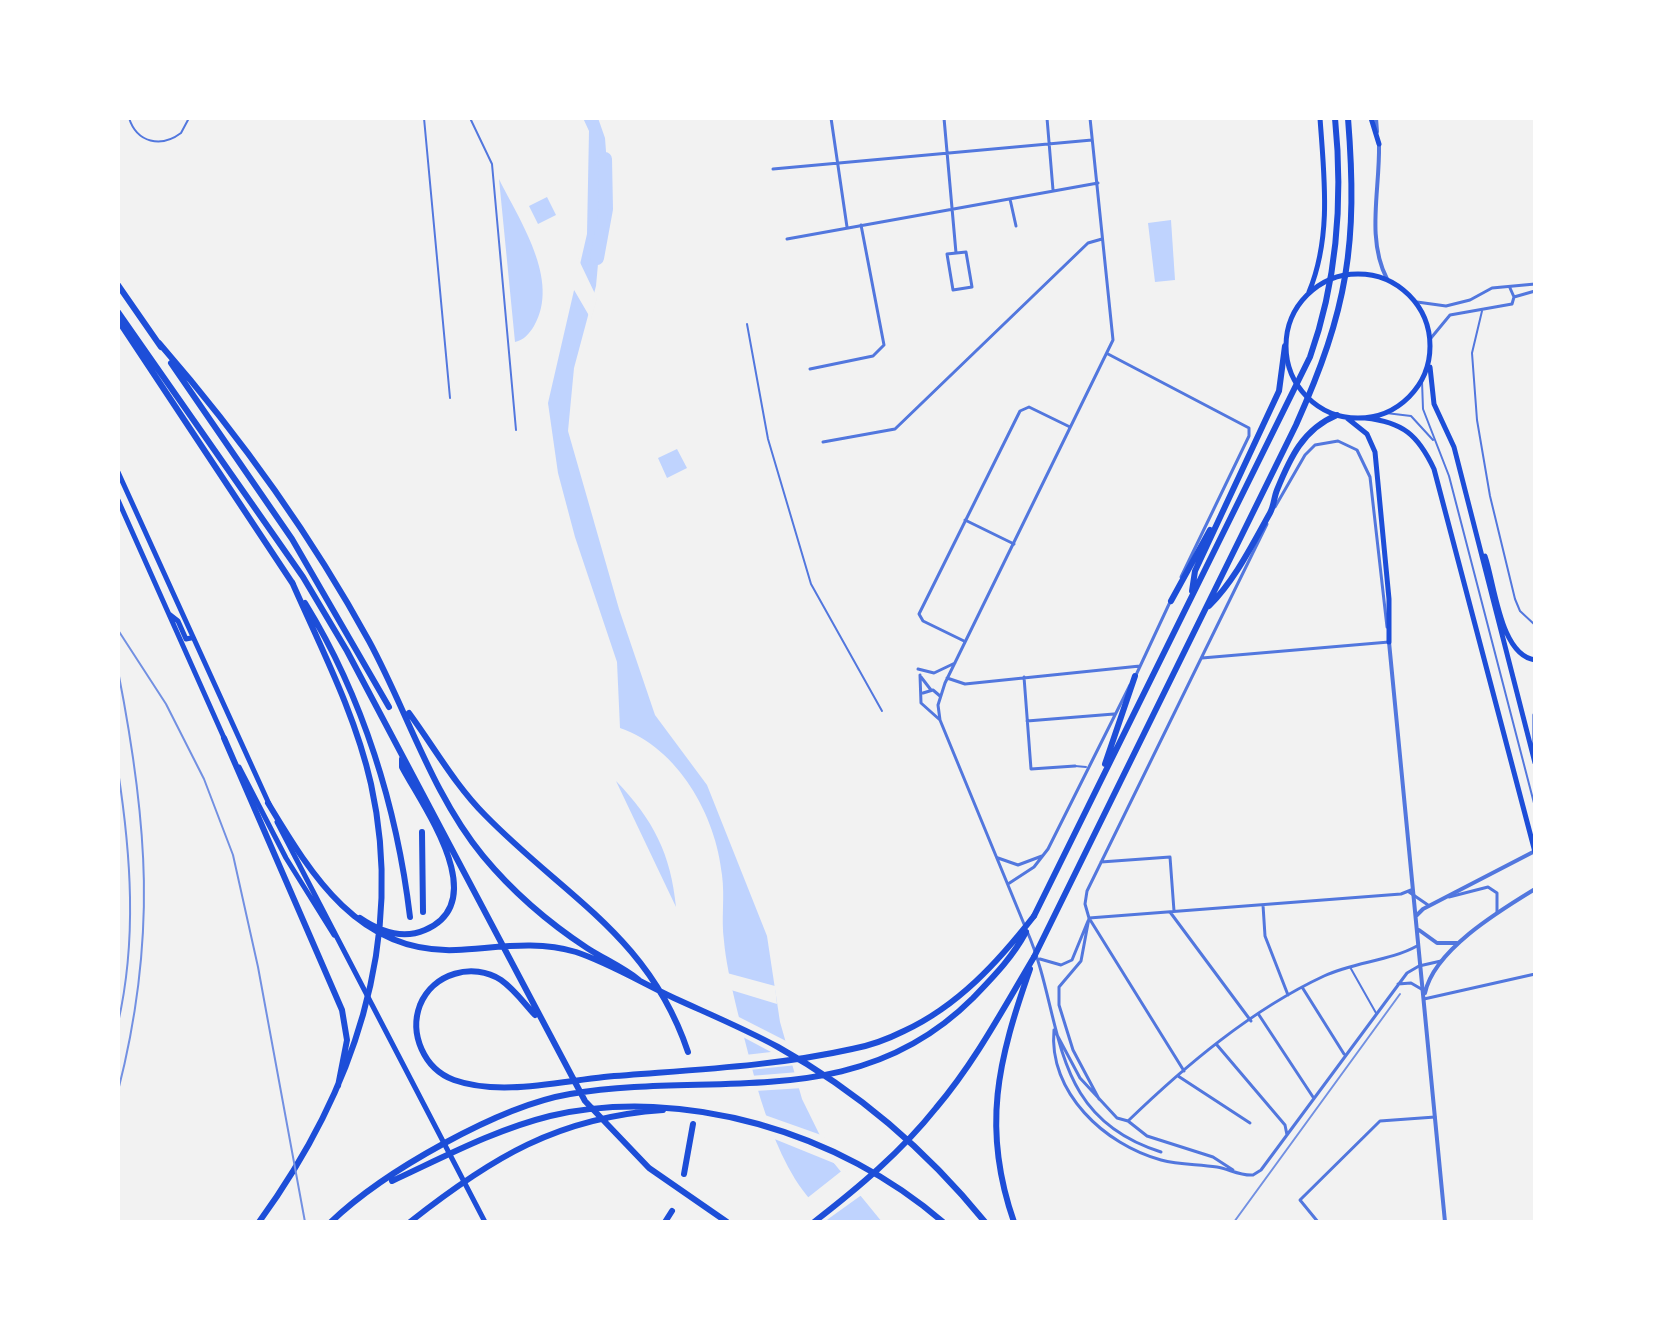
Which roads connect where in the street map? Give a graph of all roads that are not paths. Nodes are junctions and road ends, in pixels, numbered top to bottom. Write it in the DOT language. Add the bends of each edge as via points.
graph roads {
  1 [pos="129,118"];
  2 [pos="189,118"];
  3 [pos="424,118"];
  4 [pos="470,118"];
  5 [pos="831,118"];
  6 [pos="944,118"];
  7 [pos="1047,118"];
  8 [pos="1090,118"];
  9 [pos="1320,118"];
  10 [pos="1335,118"];
  11 [pos="1348,118"];
  12 [pos="1374,118"];
  13 [pos="1093,140"];
  14 [pos="1379,144"];
  15 [pos="1050,145"];
  16 [pos="948,152"];
  17 [pos="839,163"];
  18 [pos="773,169"];
  19 [pos="1098,183"];
  20 [pos="1053,190"];
  21 [pos="1010,199"];
  22 [pos="952,209"];
  23 [pos="861,225"];
  24 [pos="1016,226"];
  25 [pos="847,227"];
  26 [pos="787,239"];
  27 [pos="1104,239"];
  28 [pos="956,253"];
  29 [pos="1387,279"];
  30 [pos="1535,284"];
  31 [pos="118,285"];
  32 [pos="1510,287"];
  33 [pos="1535,291"];
  34 [pos="1309,292"];
  35 [pos="1476,297"];
  36 [pos="1514,297"];
  37 [pos="1417,302"];
  38 [pos="1480,310"];
  39 [pos="118,312"];
  40 [pos="118,320"];
  41 [pos="747,324"];
  42 [pos="1431,338"];
  43 [pos="159,343"];
  44 [pos="1285,346"];
  45 [pos="1108,354"];
  46 [pos="1429,362"];
  47 [pos="810,369"];
  48 [pos="1422,381"];
  49 [pos="450,398"];
  50 [pos="1386,413"];
  51 [pos="1337,415"];
  52 [pos="1346,417"];
  53 [pos="1365,418"];
  54 [pos="1070,427"];
  55 [pos="516,430"];
  56 [pos="823,442"];
  57 [pos="1437,444"];
  58 [pos="118,472"];
  59 [pos="1228,499"];
  60 [pos="118,500"];
  61 [pos="1271,512"];
  62 [pos="965,520"];
  63 [pos="1477,537"];
  64 [pos="1014,544"];
  65 [pos="292,582"];
  66 [pos="1192,597"];
  67 [pos="1171,601"];
  68 [pos="1204,611"];
  69 [pos="168,613"];
  70 [pos="1535,625"];
  71 [pos="191,638"];
  72 [pos="965,642"];
  73 [pos="1389,642"];
  74 [pos="1202,658"];
  75 [pos="1535,660"];
  76 [pos="955,663"];
  77 [pos="1140,666"];
  78 [pos="918,669"];
  79 [pos="1135,676"];
  80 [pos="1024,677"];
  81 [pos="946,681"];
  82 [pos="932,690"];
  83 [pos="923,693"];
  84 [pos="939,703"];
  85 [pos="402,704"];
  86 [pos="389,707"];
  87 [pos="932,709"];
  88 [pos="882,711"];
  89 [pos="1114,714"];
  90 [pos="1535,715"];
  91 [pos="940,720"];
  92 [pos="1027,721"];
  93 [pos="224,738"];
  94 [pos="1535,743"];
  95 [pos="402,756"];
  96 [pos="1535,763"];
  97 [pos="1075,766"];
  98 [pos="1086,767"];
  99 [pos="1104,772"];
  100 [pos="268,803"];
  101 [pos="1535,807"];
  102 [pos="422,832"];
  103 [pos="1535,851"];
  104 [pos="1044,855"];
  105 [pos="998,858"];
  106 [pos="1101,862"];
  107 [pos="1008,884"];
  108 [pos="1414,886"];
  109 [pos="1535,889"];
  110 [pos="1409,892"];
  111 [pos="1446,898"];
  112 [pos="1415,899"];
  113 [pos="1263,905"];
  114 [pos="1429,906"];
  115 [pos="1172,911"];
  116 [pos="423,912"];
  117 [pos="1417,915"];
  118 [pos="1034,916"];
  119 [pos="1496,916"];
  120 [pos="410,917"];
  121 [pos="1089,918"];
  122 [pos="1417,929"];
  123 [pos="392,937"];
  124 [pos="1461,941"];
  125 [pos="340,943"];
  126 [pos="1417,946"];
  127 [pos="1037,958"];
  128 [pos="1441,961"];
  129 [pos="1350,966"];
  130 [pos="1419,966"];
  131 [pos="1535,974"];
  132 [pos="645,984"];
  133 [pos="1398,984"];
  134 [pos="1302,987"];
  135 [pos="1423,990"];
  136 [pos="1288,995"];
  137 [pos="1424,999"];
  138 [pos="1376,1013"];
  139 [pos="1259,1015"];
  140 [pos="1251,1021"];
  141 [pos="542,1024"];
  142 [pos="1054,1030"];
  143 [pos="1215,1045"];
  144 [pos="688,1052"];
  145 [pos="1344,1054"];
  146 [pos="1184,1071"];
  147 [pos="1178,1076"];
  148 [pos="338,1090"];
  149 [pos="1313,1097"];
  150 [pos="1102,1105"];
  151 [pos="679,1108"];
  152 [pos="1435,1117"];
  153 [pos="1128,1121"];
  154 [pos="1250,1123"];
  155 [pos="693,1124"];
  156 [pos="1287,1135"];
  157 [pos="1161,1152"];
  158 [pos="1234,1172"];
  159 [pos="684,1174"];
  160 [pos="369,1192"];
  161 [pos="672,1211"];
  162 [pos="259,1222"];
  163 [pos="331,1222"];
  164 [pos="410,1222"];
  165 [pos="485,1222"];
  166 [pos="665,1222"];
  167 [pos="727,1222"];
  168 [pos="814,1222"];
  169 [pos="943,1222"];
  170 [pos="985,1222"];
  171 [pos="1014,1222"];
  172 [pos="1318,1222"];
  173 [pos="1445,1222"];
  1 -- 2 [label="street" via="142,137 158,143 181,133"];
  3 -- 49 [label="street"];
  4 -- 55 [label="street" via="492,164"];
  5 -- 17 [label="street"];
  6 -- 16 [label="street"];
  7 -- 15 [label="street"];
  8 -- 13 [label="street"];
  9 -- 34 [label="main road" via="1324,220"];
  10 -- 66 [label="highway" via="1338,218 1318,333"];
  11 -- 68 [label="highway" via="1350,252 1330,345"];
  12 -- 14 [label="main road"];
  13 -- 15 [label="street"];
  13 -- 19 [label="street"];
  14 -- 29 [label="street" via="1374,240"];
  15 -- 16 [label="street"];
  15 -- 20 [label="street"];
  16 -- 17 [label="street"];
  16 -- 22 [label="street"];
  17 -- 18 [label="street"];
  17 -- 25 [label="street"];
  19 -- 20 [label="street"];
  19 -- 27 [label="street"];
  20 -- 21 [label="street"];
  21 -- 22 [label="street"];
  21 -- 24 [label="street"];
  22 -- 23 [label="street"];
  22 -- 28 [label="street"];
  23 -- 25 [label="street"];
  23 -- 47 [label="street" via="884,345 873,356"];
  25 -- 26 [label="street"];
  27 -- 45 [label="street" via="1113,340"];
  27 -- 56 [label="street" via="1088,243 895,429"];
  28 -- 28 [label="street" via="947,254 953,290 972,287 966,252"];
  29 -- 34 [label="main road" via="1361,273"];
  29 -- 37 [label="main road"];
  30 -- 32 [label="street"];
  31 -- 43 [label="highway"];
  32 -- 35 [label="street" via="1484,290"];
  32 -- 36 [label="street"];
  33 -- 36 [label="street"];
  34 -- 44 [label="main road" via="1291,317"];
  35 -- 37 [label="street" via="1442,306"];
  35 -- 38 [label="street"];
  36 -- 38 [label="street" via="1506,307"];
  37 -- 42 [label="main road"];
  38 -- 42 [label="street" via="1450,315"];
  38 -- 70 [label="street" via="1472,361 1486,476 1515,599"];
  39 -- 95 [label="highway" via="303,577"];
  40 -- 65 [label="highway"];
  41 -- 88 [label="street" via="768,439 811,584"];
  42 -- 46 [label="main road"];
  43 -- 85 [label="highway" via="283,503"];
  43 -- 86 [label="highway" via="292,539"];
  44 -- 51 [label="main road" via="1292,376 1316,404"];
  44 -- 59 [label="highway" via="1279,391"];
  45 -- 54 [label="street"];
  45 -- 67 [label="street" via="1249,428"];
  46 -- 48 [label="main road"];
  46 -- 63 [label="main road" via="1434,404 1454,447"];
  48 -- 50 [label="main road"];
  48 -- 57 [label="street" via="1423,409"];
  50 -- 53 [label="main road"];
  50 -- 57 [label="street" via="1411,416"];
  51 -- 52 [label="main road"];
  51 -- 61 [label="highway" via="1305,435"];
  52 -- 53 [label="main road"];
  52 -- 73 [label="main road" via="1367,434 1375,452"];
  53 -- 103 [label="main road" via="1405,428 1420,442 1434,469"];
  54 -- 62 [label="street" via="1029,407 1020,411"];
  54 -- 64 [label="street"];
  57 -- 101 [label="street"];
  58 -- 71 [label="main road"];
  59 -- 66 [label="highway" via="1195,571"];
  59 -- 67 [label="highway"];
  60 -- 69 [label="main road"];
  61 -- 68 [label="highway" via="1228,587"];
  61 -- 73 [label="street" via="1315,445 1338,441 1357,450 1370,477"];
  61 -- 74 [label="street"];
  62 -- 64 [label="street"];
  62 -- 72 [label="street" via="919,614"];
  63 -- 75 [label="main road" via="1511,646"];
  63 -- 96 [label="main road"];
  64 -- 72 [label="street"];
  65 -- 120 [label="highway" via="324,634 377,762"];
  65 -- 148 [label="highway" via="353,723 371,783 381,847 376,964 355,1049"];
  66 -- 99 [label="highway"];
  67 -- 77 [label="street"];
  68 -- 127 [label="highway"];
  69 -- 71 [label="main road" via="186,639"];
  69 -- 93 [label="main road"];
  71 -- 100 [label="main road"];
  72 -- 76 [label="street"];
  73 -- 74 [label="street"];
  73 -- 108 [label="street"];
  74 -- 106 [label="street"];
  76 -- 78 [label="street" via="934,673"];
  76 -- 81 [label="street"];
  77 -- 79 [label="street"];
  77 -- 80 [label="street"];
  79 -- 89 [label="street"];
  79 -- 99 [label="highway"];
  80 -- 81 [label="street"];
  80 -- 92 [label="street"];
  81 -- 82 [label="street"];
  81 -- 84 [label="street"];
  82 -- 83 [label="street"];
  82 -- 83 [label="street" via="920,675"];
  82 -- 84 [label="street"];
  83 -- 87 [label="street" via="921,703"];
  84 -- 87 [label="street"];
  84 -- 91 [label="street"];
  85 -- 132 [label="highway" via="454,815 482,856 558,928"];
  85 -- 144 [label="highway" via="484,814 626,942 672,1008"];
  87 -- 91 [label="street"];
  89 -- 92 [label="street"];
  89 -- 98 [label="street"];
  90 -- 94 [label="main road"];
  91 -- 105 [label="street"];
  92 -- 97 [label="street" via="1031,769"];
  93 -- 125 [label="main road" via="286,858"];
  93 -- 148 [label="highway" via="342,1010 347,1040"];
  95 -- 123 [label="highway" via="402,767 449,857 455,889 450,907 434,925"];
  95 -- 141 [label="highway"];
  97 -- 98 [label="street"];
  98 -- 104 [label="street"];
  99 -- 118 [label="highway"];
  100 -- 123 [label="highway" via="307,868 336,902"];
  100 -- 125 [label="main road"];
  102 -- 116 [label="highway"];
  103 -- 111 [label="street"];
  104 -- 105 [label="street" via="1018,865"];
  104 -- 107 [label="street"];
  105 -- 107 [label="street"];
  106 -- 115 [label="street" via="1170,857"];
  106 -- 121 [label="street" via="1087,891"];
  107 -- 127 [label="street"];
  108 -- 110 [label="street"];
  108 -- 112 [label="street"];
  109 -- 119 [label="street"];
  110 -- 112 [label="street"];
  110 -- 113 [label="street"];
  111 -- 114 [label="street"];
  111 -- 119 [label="street" via="1488,887 1499,899"];
  112 -- 114 [label="street"];
  112 -- 117 [label="street"];
  113 -- 115 [label="street"];
  113 -- 136 [label="street" via="1265,936"];
  114 -- 117 [label="street"];
  115 -- 121 [label="street"];
  115 -- 140 [label="street"];
  117 -- 122 [label="street"];
  118 -- 141 [label="highway" via="1008,950 946,1007 854,1049 483,1086 456,1081 435,1069 421,1048 417,1015 423,999 441,980 475,971 507,984"];
  118 -- 160 [label="highway" via="1006,963 968,1003 937,1028 868,1065 813,1079 605,1091 537,1102 431,1152"];
  119 -- 124 [label="street"];
  121 -- 127 [label="street" via="1067,964"];
  121 -- 146 [label="street"];
  121 -- 150 [label="street" via="1081,961 1059,987 1059,1005 1073,1050"];
  122 -- 124 [label="street" via="1437,943"];
  122 -- 126 [label="street"];
  123 -- 132 [label="highway" via="451,950 558,948"];
  124 -- 128 [label="street"];
  125 -- 165 [label="main road"];
  126 -- 129 [label="street"];
  126 -- 130 [label="street"];
  127 -- 142 [label="street"];
  127 -- 168 [label="highway" via="937,1108 862,1183"];
  127 -- 171 [label="highway" via="1006,1037 995,1106 1004,1193"];
  128 -- 130 [label="street"];
  128 -- 137 [label="street"];
  129 -- 134 [label="street"];
  129 -- 138 [label="street"];
  130 -- 133 [label="street"];
  130 -- 135 [label="street"];
  131 -- 137 [label="street"];
  132 -- 170 [label="highway" via="806,1063 926,1157"];
  133 -- 135 [label="street" via="1411,983"];
  133 -- 138 [label="street"];
  134 -- 136 [label="street"];
  134 -- 145 [label="street"];
  135 -- 137 [label="street"];
  136 -- 139 [label="street"];
  137 -- 152 [label="street"];
  138 -- 145 [label="street"];
  139 -- 140 [label="street"];
  139 -- 149 [label="street"];
  140 -- 143 [label="street"];
  141 -- 167 [label="highway" via="585,1101 632,1152 674,1188"];
  142 -- 150 [label="street"];
  142 -- 157 [label="street" via="1066,1067 1088,1102 1123,1134"];
  142 -- 158 [label="street" via="1053,1044 1067,1088 1102,1130 1150,1157"];
  143 -- 146 [label="street"];
  143 -- 156 [label="street" via="1285,1125"];
  145 -- 149 [label="street"];
  146 -- 147 [label="street"];
  147 -- 153 [label="street"];
  147 -- 154 [label="street"];
  148 -- 162 [label="highway"];
  149 -- 156 [label="street"];
  150 -- 153 [label="street"];
  151 -- 160 [label="highway" via="611,1107 538,1120 498,1131"];
  151 -- 164 [label="highway" via="617,1114 534,1139 470,1176"];
  151 -- 169 [label="highway" via="719,1115 823,1149 900,1190"];
  152 -- 172 [label="street" via="1380,1121 1302,1198 1300,1203"];
  152 -- 173 [label="street"];
  153 -- 158 [label="street" via="1147,1136 1213,1157"];
  155 -- 159 [label="highway"];
  156 -- 158 [label="street" via="1261,1170 1248,1176"];
  160 -- 163 [label="highway"];
  161 -- 166 [label="highway"];
}
